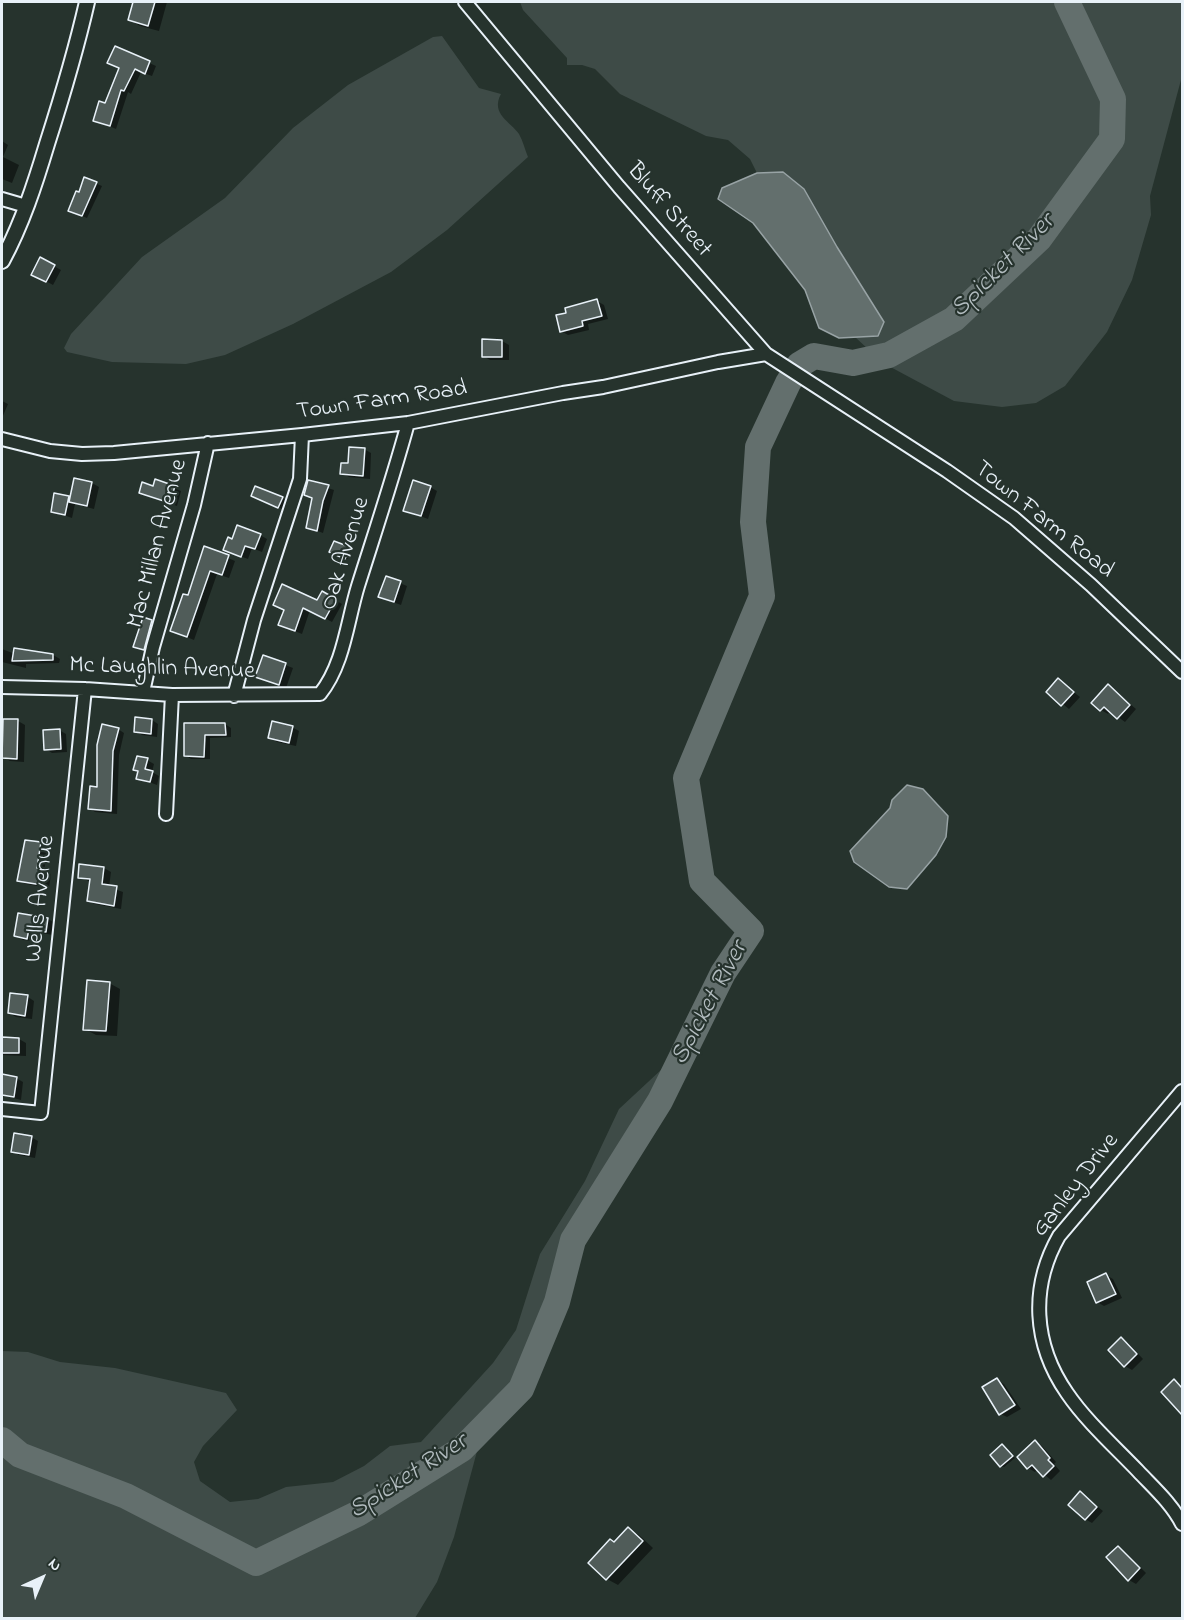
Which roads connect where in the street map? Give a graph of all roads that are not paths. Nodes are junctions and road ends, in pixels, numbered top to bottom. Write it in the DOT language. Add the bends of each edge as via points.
graph roads {
  1 [pos="87,2"];
  2 [pos="465,2"];
  3 [pos="2,199"];
  4 [pos="26,206"];
  5 [pos="2,261"];
  6 [pos="765,354"];
  7 [pos="865,419"];
  8 [pos="408,423"];
  9 [pos="302,435"];
  10 [pos="2,439"];
  11 [pos="208,443"];
  12 [pos="1182,672"];
  13 [pos="2,687"];
  14 [pos="85,689"];
  15 [pos="143,692"];
  16 [pos="320,694"];
  17 [pos="172,695"];
  18 [pos="234,696"];
  19 [pos="166,814"];
  20 [pos="1182,1091"];
  21 [pos="2,1109"];
  22 [pos="1182,1524"];
  1 -- 4 [label="street" via="74,57"];
  2 -- 6 [label="street, Bluff Street"];
  3 -- 4 [label="street"];
  4 -- 5 [label="street"];
  6 -- 7 [label="street, Bluff Street"];
  6 -- 8 [label="street, Town Farm Road"];
  7 -- 12 [label="street, Town Farm Road" via="1014,518"];
  8 -- 9 [label="street, Town Farm Road"];
  8 -- 16 [label="street, Oak Avenue" via="331,681"];
  9 -- 11 [label="street, Town Farm Road"];
  9 -- 18 [label="street" via="300,479"];
  10 -- 11 [label="street, Town Farm Road" via="82,454"];
  11 -- 15 [label="street, Mac Millan Avenue"];
  13 -- 14 [label="street, Mc Laughlin Avenue"];
  14 -- 15 [label="street, Mc Laughlin Avenue"];
  14 -- 21 [label="street, Wells Avenue" via="41,1113"];
  15 -- 17 [label="street, Mc Laughlin Avenue"];
  16 -- 18 [label="street, Mc Laughlin Avenue"];
  17 -- 18 [label="street, Mc Laughlin Avenue"];
  17 -- 19 [label="street"];
  20 -- 22 [label="street, Ganley Drive" via="1059,1236 1041,1281 1039,1297 1044,1345 1061,1384 1084,1414 1162,1496"];
}
